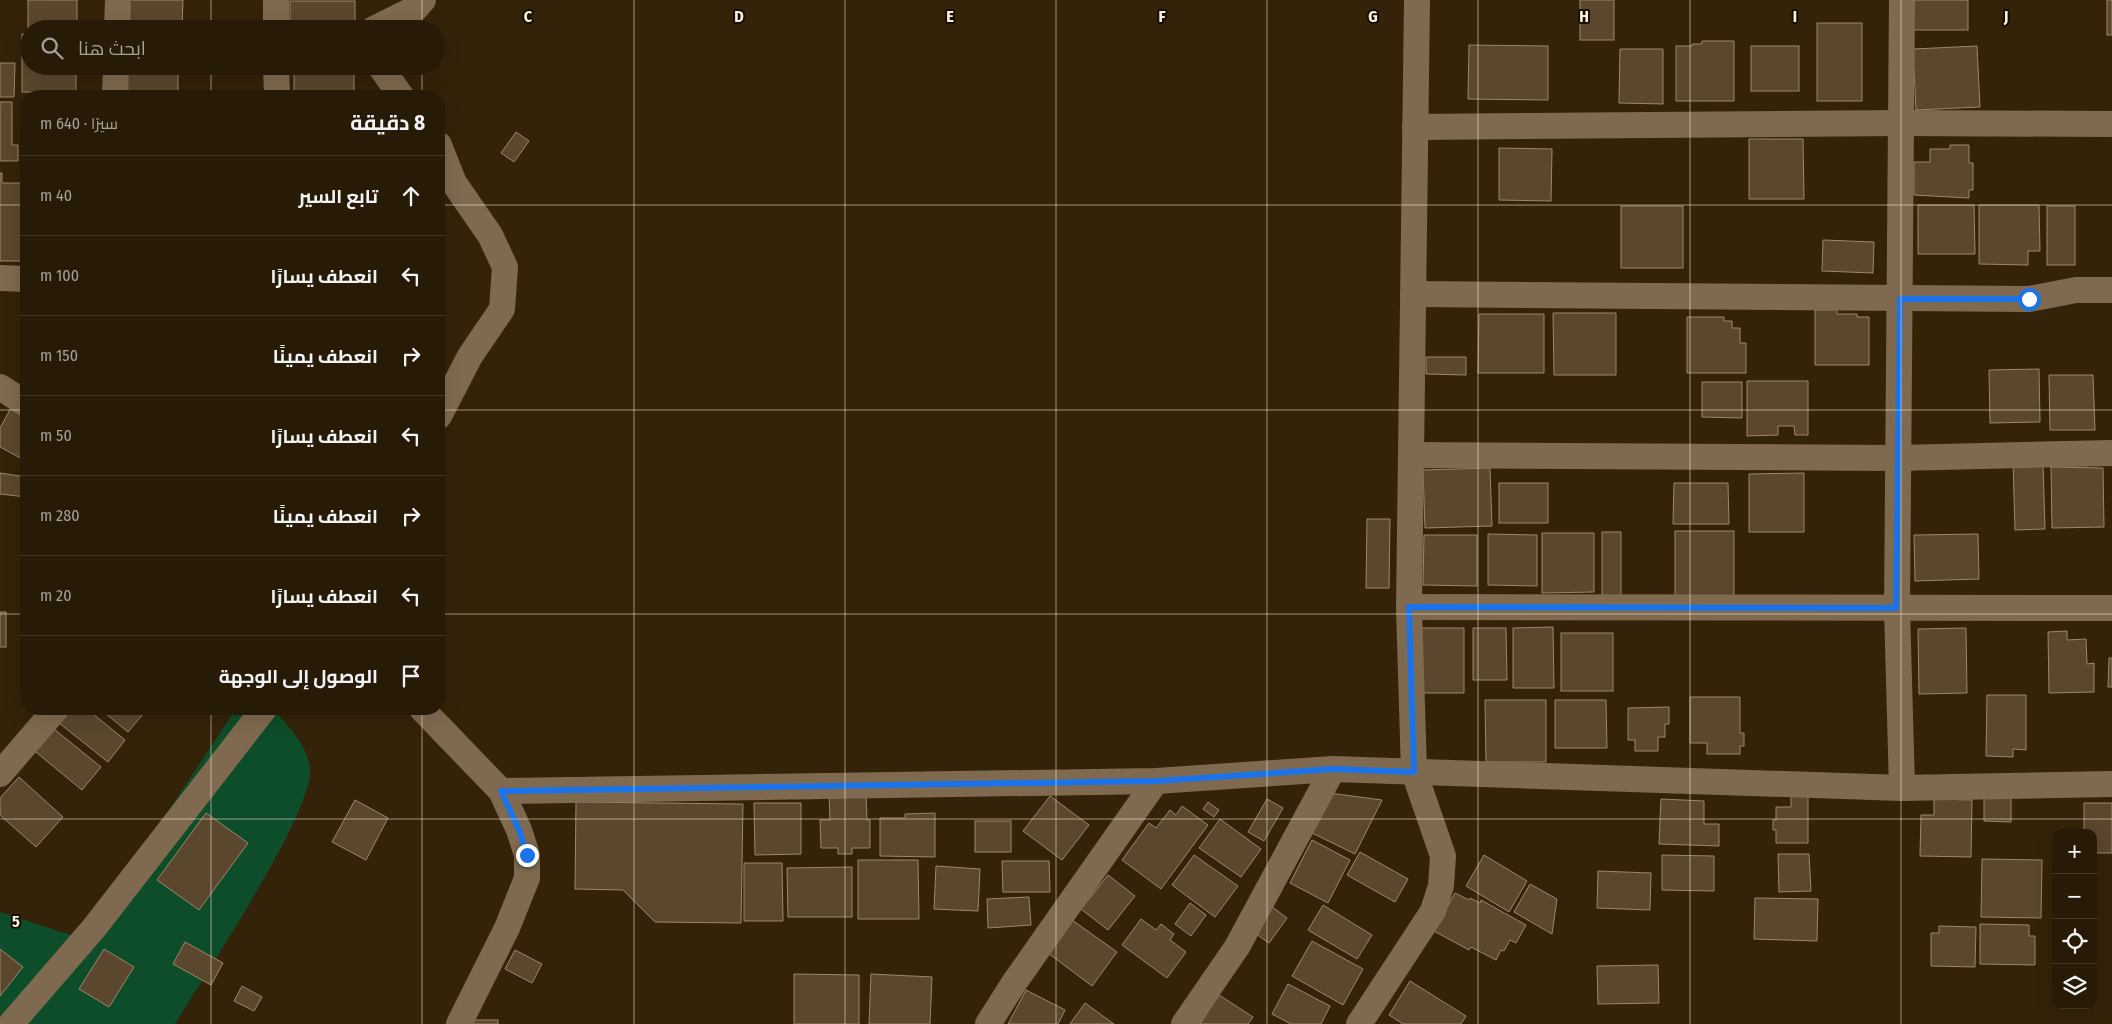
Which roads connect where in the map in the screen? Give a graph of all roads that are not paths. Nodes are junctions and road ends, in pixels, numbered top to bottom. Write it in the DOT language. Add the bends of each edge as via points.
graph roads {
  1 [pos="118,0"];
  2 [pos="276,0"];
  3 [pos="422,0"];
  4 [pos="1417,0"];
  5 [pos="1902,0"];
  6 [pos="117,20"];
  7 [pos="276,20"];
  8 [pos="392,20"];
  9 [pos="115,75"];
  10 [pos="276,75"];
  11 [pos="386,75"];
  12 [pos="114,90"];
  13 [pos="277,90"];
  14 [pos="397,90"];
  15 [pos="1901,123"];
  16 [pos="2112,124"];
  17 [pos="1414,127"];
  18 [pos="445,160"];
  19 [pos="0,278"];
  20 [pos="20,279"];
  21 [pos="2112,290"];
  22 [pos="1412,294"];
  23 [pos="1900,299"];
  24 [pos="0,387"];
  25 [pos="20,400"];
  26 [pos="445,404"];
  27 [pos="2112,453"];
  28 [pos="1411,455"];
  29 [pos="1898,458"];
  30 [pos="1409,607"];
  31 [pos="1896,608"];
  32 [pos="2112,608"];
  33 [pos="51,715"];
  34 [pos="259,715"];
  35 [pos="428,715"];
  36 [pos="0,739"];
  37 [pos="25,745"];
  38 [pos="1333,769"];
  39 [pos="1414,772"];
  40 [pos="0,774"];
  41 [pos="1156,781"];
  42 [pos="2112,784"];
  43 [pos="1902,788"];
  44 [pos="501,791"];
  45 [pos="11,1024"];
  46 [pos="459,1024"];
  47 [pos="988,1024"];
  48 [pos="1184,1024"];
  49 [pos="1359,1024"];
  1 -- 6 [label="street"];
  2 -- 7 [label="street"];
  3 -- 8 [label="street" via="416,8"];
  4 -- 17 [label="street"];
  5 -- 15 [label="street"];
  9 -- 12 [label="street"];
  10 -- 13 [label="street"];
  11 -- 14 [label="street"];
  15 -- 16 [label="street"];
  15 -- 17 [label="street"];
  15 -- 23 [label="street"];
  17 -- 22 [label="street"];
  18 -- 26 [label="street" via="454,183 490,236 505,267 502,309 470,356"];
  19 -- 20 [label="street"];
  21 -- 23 [label="street" via="2076,290 2029,299"];
  22 -- 23 [label="street"];
  22 -- 28 [label="street"];
  23 -- 29 [label="street"];
  24 -- 25 [label="street"];
  27 -- 29 [label="street"];
  28 -- 29 [label="street"];
  28 -- 30 [label="street"];
  29 -- 31 [label="street"];
  30 -- 31 [label="street"];
  30 -- 39 [label="street"];
  31 -- 32 [label="street"];
  31 -- 43 [label="street"];
  33 -- 37 [label="street"];
  34 -- 45 [label="street" via="94,928"];
  35 -- 44 [label="street"];
  36 -- 37 [label="street"];
  37 -- 40 [label="street"];
  38 -- 39 [label="street"];
  38 -- 41 [label="street"];
  38 -- 48 [label="street" via="1237,947"];
  39 -- 43 [label="street"];
  39 -- 49 [label="street" via="1443,856 1441,886 1433,912"];
  41 -- 44 [label="street"];
  41 -- 47 [label="street"];
  42 -- 43 [label="street"];
  44 -- 46 [label="street" via="527,855 527,878 507,928"];
}
